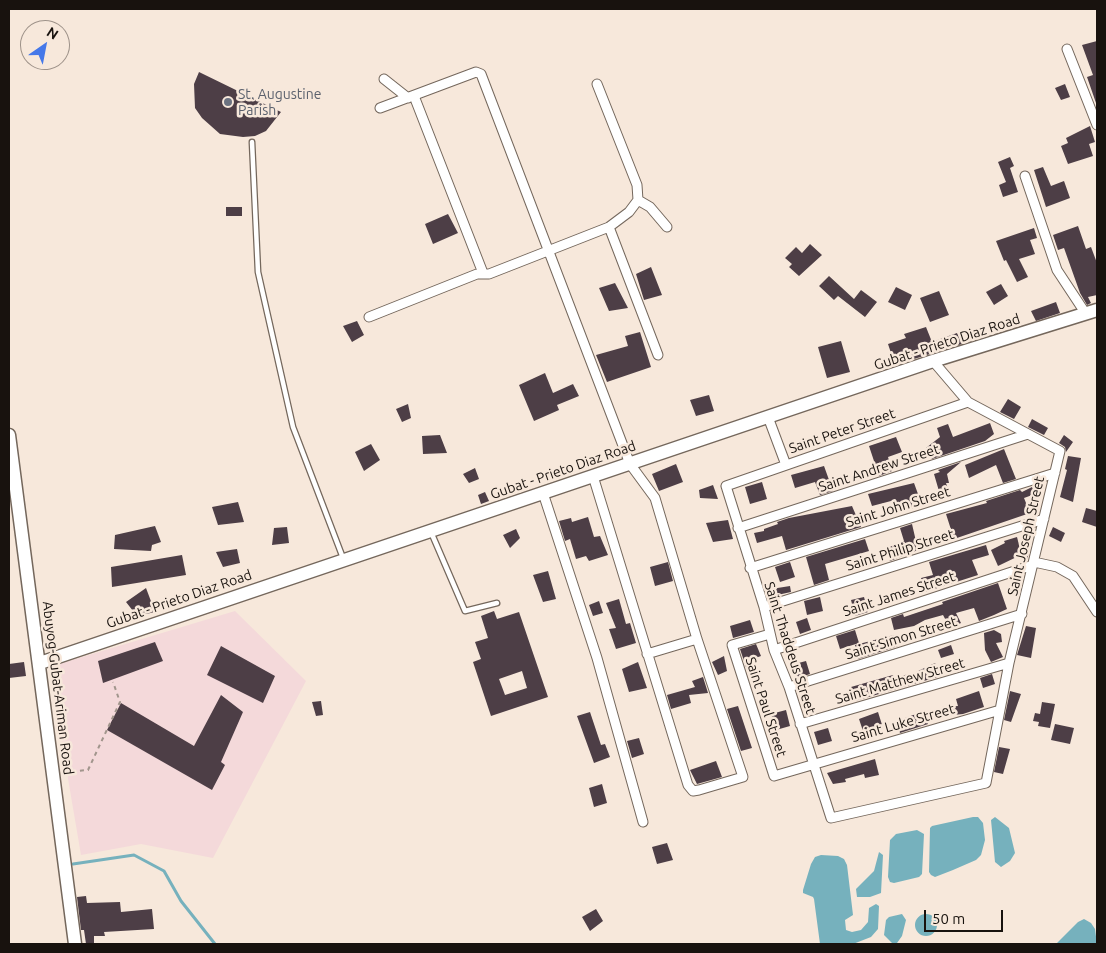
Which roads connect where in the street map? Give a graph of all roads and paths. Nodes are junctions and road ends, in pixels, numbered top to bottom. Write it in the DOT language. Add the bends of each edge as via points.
graph roads {
  1 [pos="1067,49"];
  2 [pos="384,79"];
  3 [pos="597,84"];
  4 [pos="411,97"];
  5 [pos="380,108"];
  6 [pos="1097,125"];
  7 [pos="252,142"];
  8 [pos="1025,176"];
  9 [pos="638,200"];
  10 [pos="667,226"];
  11 [pos="609,227"];
  12 [pos="548,250"];
  13 [pos="483,273"];
  14 [pos="1092,312"];
  15 [pos="369,317"];
  16 [pos="658,355"];
  17 [pos="933,361"];
  18 [pos="968,402"];
  19 [pos="768,417"];
  20 [pos="1028,434"];
  21 [pos="9,435"];
  22 [pos="630,464"];
  23 [pos="786,464"];
  24 [pos="1055,473"];
  25 [pos="592,476"];
  26 [pos="726,486"];
  27 [pos="543,493"];
  28 [pos="1044,519"];
  29 [pos="738,528"];
  30 [pos="430,530"];
  31 [pos="343,560"];
  32 [pos="1033,564"];
  33 [pos="750,568"];
  34 [pos="497,603"];
  35 [pos="764,607"];
  36 [pos="1097,612"];
  37 [pos="1022,614"];
  38 [pos="770,634"];
  39 [pos="697,639"];
  40 [pos="774,650"];
  41 [pos="647,654"];
  42 [pos="40,663"];
  43 [pos="1008,663"];
  44 [pos="113,682"];
  45 [pos="789,687"];
  46 [pos="1000,710"];
  47 [pos="800,724"];
  48 [pos="814,763"];
  49 [pos="54,773"];
  50 [pos="831,818"];
  51 [pos="643,822"];
  52 [pos="75,944"];
  1 -- 6 [label="street"];
  2 -- 4 [label="street"];
  3 -- 9 [label="street" via="637,185"];
  4 -- 5 [label="street"];
  4 -- 12 [label="street" via="476,72 481,74"];
  4 -- 13 [label="street"];
  7 -- 31 [label="lane" via="258,272 293,427"];
  8 -- 14 [label="street" via="1057,270"];
  9 -- 10 [label="street" via="650,207"];
  9 -- 11 [label="street" via="629,212"];
  11 -- 12 [label="street"];
  11 -- 16 [label="street"];
  12 -- 13 [label="street" via="489,274"];
  12 -- 22 [label="street"];
  13 -- 15 [label="street"];
  14 -- 17 [label="main road, Gubat - Prieto Diaz Road"];
  17 -- 18 [label="street, Saint Joseph Street"];
  17 -- 19 [label="main road, Gubat - Prieto Diaz Road"];
  18 -- 20 [label="street, Saint Joseph Street"];
  18 -- 23 [label="street, Saint Peter Street"];
  19 -- 22 [label="main road, Gubat - Prieto Diaz Road"];
  19 -- 23 [label="street"];
  20 -- 24 [label="street, Saint Joseph Street" via="1060,450"];
  20 -- 29 [label="street, Saint Andrew Street"];
  21 -- 42 [label="main road, Abuyog-Gubat-Ariman Road"];
  22 -- 25 [label="main road, Gubat - Prieto Diaz Road"];
  22 -- 39 [label="street" via="655,498"];
  23 -- 26 [label="street, Saint Peter Street"];
  24 -- 28 [label="street, Saint Joseph Street"];
  24 -- 33 [label="street, Saint John Street"];
  25 -- 27 [label="main road, Gubat - Prieto Diaz Road"];
  25 -- 41 [label="street"];
  26 -- 29 [label="street, Saint Thaddeus Street"];
  27 -- 30 [label="main road, Gubat - Prieto Diaz Road"];
  27 -- 51 [label="street" via="597,658"];
  28 -- 32 [label="street, Saint Joseph Street"];
  28 -- 35 [label="street, Saint Philip Street"];
  29 -- 33 [label="street, Saint Thaddeus Street"];
  30 -- 31 [label="main road, Gubat - Prieto Diaz Road"];
  30 -- 34 [label="lane" via="465,611"];
  31 -- 42 [label="main road, Gubat - Prieto Diaz Road"];
  32 -- 36 [label="street" via="1058,567 1073,576"];
  32 -- 37 [label="street, Saint Joseph Street"];
  32 -- 40 [label="street, Saint James Street"];
  33 -- 35 [label="street, Saint Thaddeus Street"];
  35 -- 38 [label="street, Saint Thaddeus Street"];
  37 -- 43 [label="street, Saint Joseph Street"];
  37 -- 45 [label="street, Saint Simon Street"];
  38 -- 40 [label="street, Saint Thaddeus Street"];
  38 -- 48 [label="street, Saint Paul Street" via="732,645 774,776"];
  39 -- 41 [label="street"];
  39 -- 41 [label="street" via="744,777 693,791 688,785"];
  40 -- 45 [label="street, Saint Thaddeus Street"];
  42 -- 49 [label="main road, Abuyog-Gubat-Ariman Road"];
  43 -- 46 [label="street, Saint Joseph Street"];
  43 -- 47 [label="street, Saint Matthew Street"];
  44 -- 49 [label="path" via="120,702 88,770"];
  45 -- 47 [label="street, Saint Thaddeus Street"];
  46 -- 48 [label="street, Saint Luke Street"];
  46 -- 50 [label="street, Saint Joseph Street" via="986,784"];
  47 -- 48 [label="street, Saint Thaddeus Street"];
  48 -- 50 [label="street, Saint Thaddeus Street"];
  49 -- 52 [label="main road, Abuyog-Gubat-Ariman Road"];
}
